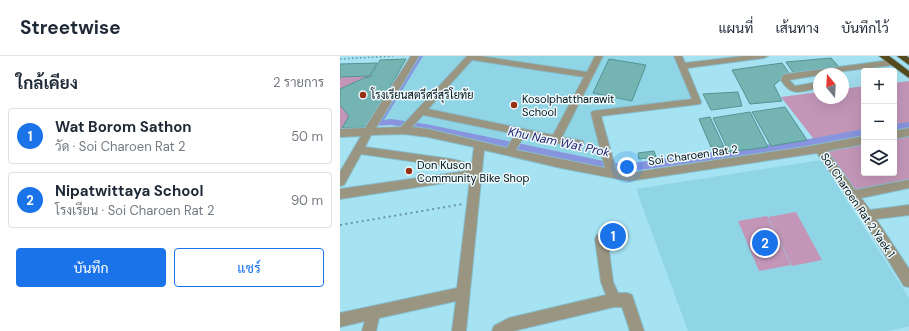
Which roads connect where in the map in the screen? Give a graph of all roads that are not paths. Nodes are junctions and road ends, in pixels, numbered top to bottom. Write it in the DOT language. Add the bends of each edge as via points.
graph roads {
  1 [pos="415,56"];
  2 [pos="599,56"];
  3 [pos="678,56"];
  4 [pos="764,56"];
  5 [pos="883,56"];
  6 [pos="901,56"];
  7 [pos="470,57"];
  8 [pos="909,62"];
  9 [pos="892,63"];
  10 [pos="682,66"];
  11 [pos="849,69"];
  12 [pos="813,74"];
  13 [pos="589,75"];
  14 [pos="909,75"];
  15 [pos="813,86"];
  16 [pos="422,111"];
  17 [pos="407,127"];
  18 [pos="368,132"];
  19 [pos="521,132"];
  20 [pos="909,132"];
  21 [pos="340,133"];
  22 [pos="897,134"];
  23 [pos="555,140"];
  24 [pos="861,141"];
  25 [pos="579,144"];
  26 [pos="479,145"];
  27 [pos="512,148"];
  28 [pos="820,148"];
  29 [pos="358,150"];
  30 [pos="611,168"];
  31 [pos="476,172"];
  32 [pos="340,182"];
  33 [pos="909,184"];
  34 [pos="340,194"];
  35 [pos="853,195"];
  36 [pos="909,210"];
  37 [pos="867,215"];
  38 [pos="622,235"];
  39 [pos="909,281"];
  40 [pos="463,292"];
  41 [pos="614,300"];
  42 [pos="374,312"];
  43 [pos="340,320"];
  44 [pos="369,331"];
  45 [pos="459,331"];
  46 [pos="499,331"];
  47 [pos="637,331"];
  1 -- 18 [label="street"];
  2 -- 13 [label="street"];
  3 -- 10 [label="street"];
  4 -- 10 [label="street"];
  5 -- 14 [label="highway"];
  6 -- 8 [label="highway"];
  7 -- 13 [label="street"];
  7 -- 16 [label="street"];
  9 -- 11 [label="street"];
  10 -- 30 [label="street" via="697,102 596,113"];
  12 -- 15 [label="street" via="785,80 791,88"];
  13 -- 23 [label="street"];
  16 -- 17 [label="street"];
  16 -- 19 [label="street"];
  17 -- 18 [label="street, Soi Charoen Rat 2"];
  17 -- 26 [label="street, Soi Charoen Rat 2"];
  18 -- 21 [label="street, Soi Charoen Rat 2"];
  18 -- 29 [label="street"];
  19 -- 23 [label="street"];
  19 -- 27 [label="street"];
  20 -- 22 [label="street"];
  23 -- 25 [label="street"];
  24 -- 28 [label="street, Soi Charoen Rat 2"];
  26 -- 27 [label="street, Soi Charoen Rat 2"];
  26 -- 31 [label="street"];
  27 -- 30 [label="street, Soi Charoen Rat 2" via="561,164"];
  28 -- 30 [label="street, Soi Charoen Rat 2" via="629,177"];
  28 -- 35 [label="street, Soi Charoen Rat 2 Yaek 1"];
  29 -- 31 [label="street" via="451,163"];
  29 -- 32 [label="street"];
  31 -- 34 [label="street"];
  31 -- 40 [label="street"];
  33 -- 35 [label="street"];
  35 -- 37 [label="street, Soi Charoen Rat 2 Yaek 1"];
  36 -- 37 [label="street"];
  37 -- 39 [label="street, Soi Charoen Rat 2 Yaek 1"];
  38 -- 41 [label="street" via="600,239 607,282"];
  40 -- 42 [label="street"];
  40 -- 45 [label="street"];
  41 -- 46 [label="street" via="509,326"];
  41 -- 47 [label="street" via="627,300"];
  42 -- 43 [label="street"];
  42 -- 44 [label="street"];
}
